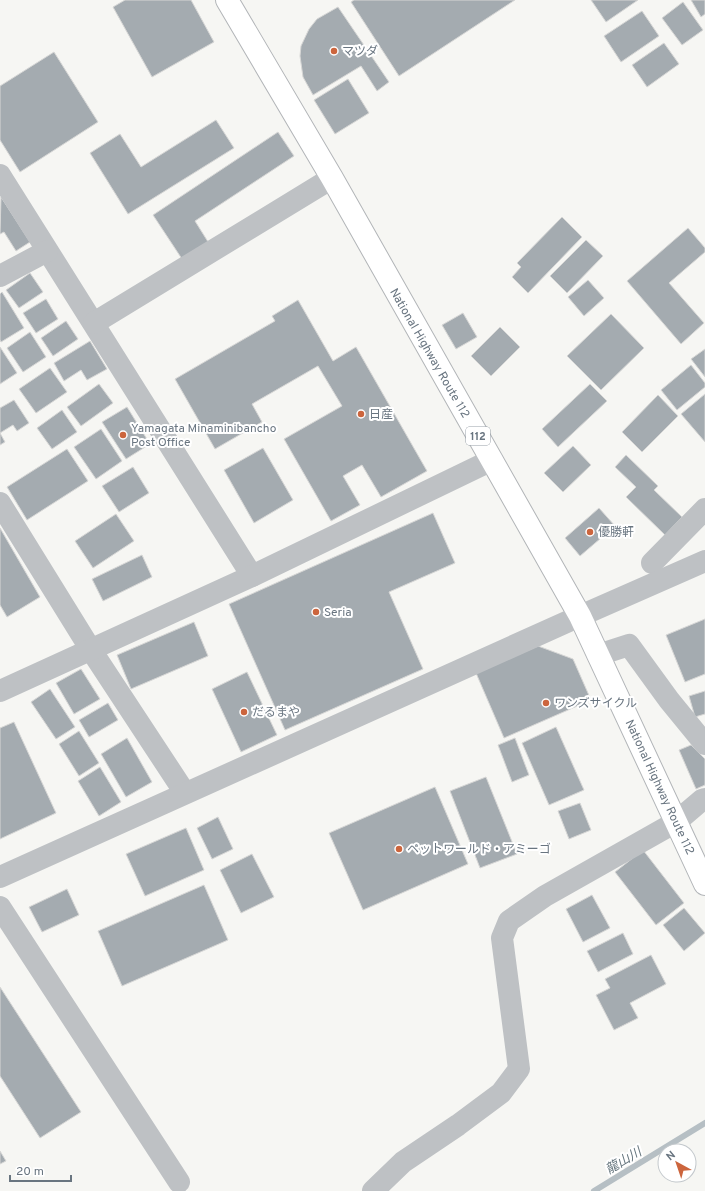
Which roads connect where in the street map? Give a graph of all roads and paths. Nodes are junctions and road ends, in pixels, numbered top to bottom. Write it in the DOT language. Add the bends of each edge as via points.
graph roads {
  1 [pos="227,0"];
  2 [pos="0,175"];
  3 [pos="332,178"];
  4 [pos="47,250"];
  5 [pos="0,276"];
  6 [pos="94,323"];
  7 [pos="492,460"];
  8 [pos="0,503"];
  9 [pos="705,509"];
  10 [pos="705,561"];
  11 [pos="652,563"];
  12 [pos="252,576"];
  13 [pos="580,616"];
  14 [pos="91,650"];
  15 [pos="598,655"];
  16 [pos="0,691"];
  17 [pos="705,744"];
  18 [pos="185,793"];
  19 [pos="705,799"];
  20 [pos="676,822"];
  21 [pos="0,877"];
  22 [pos="705,884"];
  23 [pos="0,907"];
  24 [pos="180,1182"];
  25 [pos="373,1191"];
  1 -- 3 [label="highway, National Highway Route 112 / 112"];
  2 -- 4 [label="street"];
  3 -- 6 [label="street"];
  3 -- 7 [label="highway, National Highway Route 112 / 112"];
  4 -- 5 [label="street"];
  4 -- 6 [label="street"];
  6 -- 12 [label="street"];
  7 -- 12 [label="street"];
  7 -- 13 [label="highway, National Highway Route 112 / 112"];
  8 -- 14 [label="street"];
  9 -- 11 [label="street"];
  10 -- 13 [label="street"];
  12 -- 14 [label="street"];
  13 -- 15 [label="highway, National Highway Route 112 / 112"];
  13 -- 18 [label="street"];
  14 -- 16 [label="street"];
  14 -- 18 [label="street"];
  15 -- 17 [label="street" via="629,645"];
  15 -- 20 [label="highway, National Highway Route 112 / 112"];
  18 -- 21 [label="street"];
  19 -- 20 [label="street"];
  20 -- 22 [label="highway, National Highway Route 112 / 112"];
  20 -- 25 [label="street" via="545,896 509,921 502,938 519,1068 501,1093 403,1162"];
  23 -- 24 [label="street"];
}
